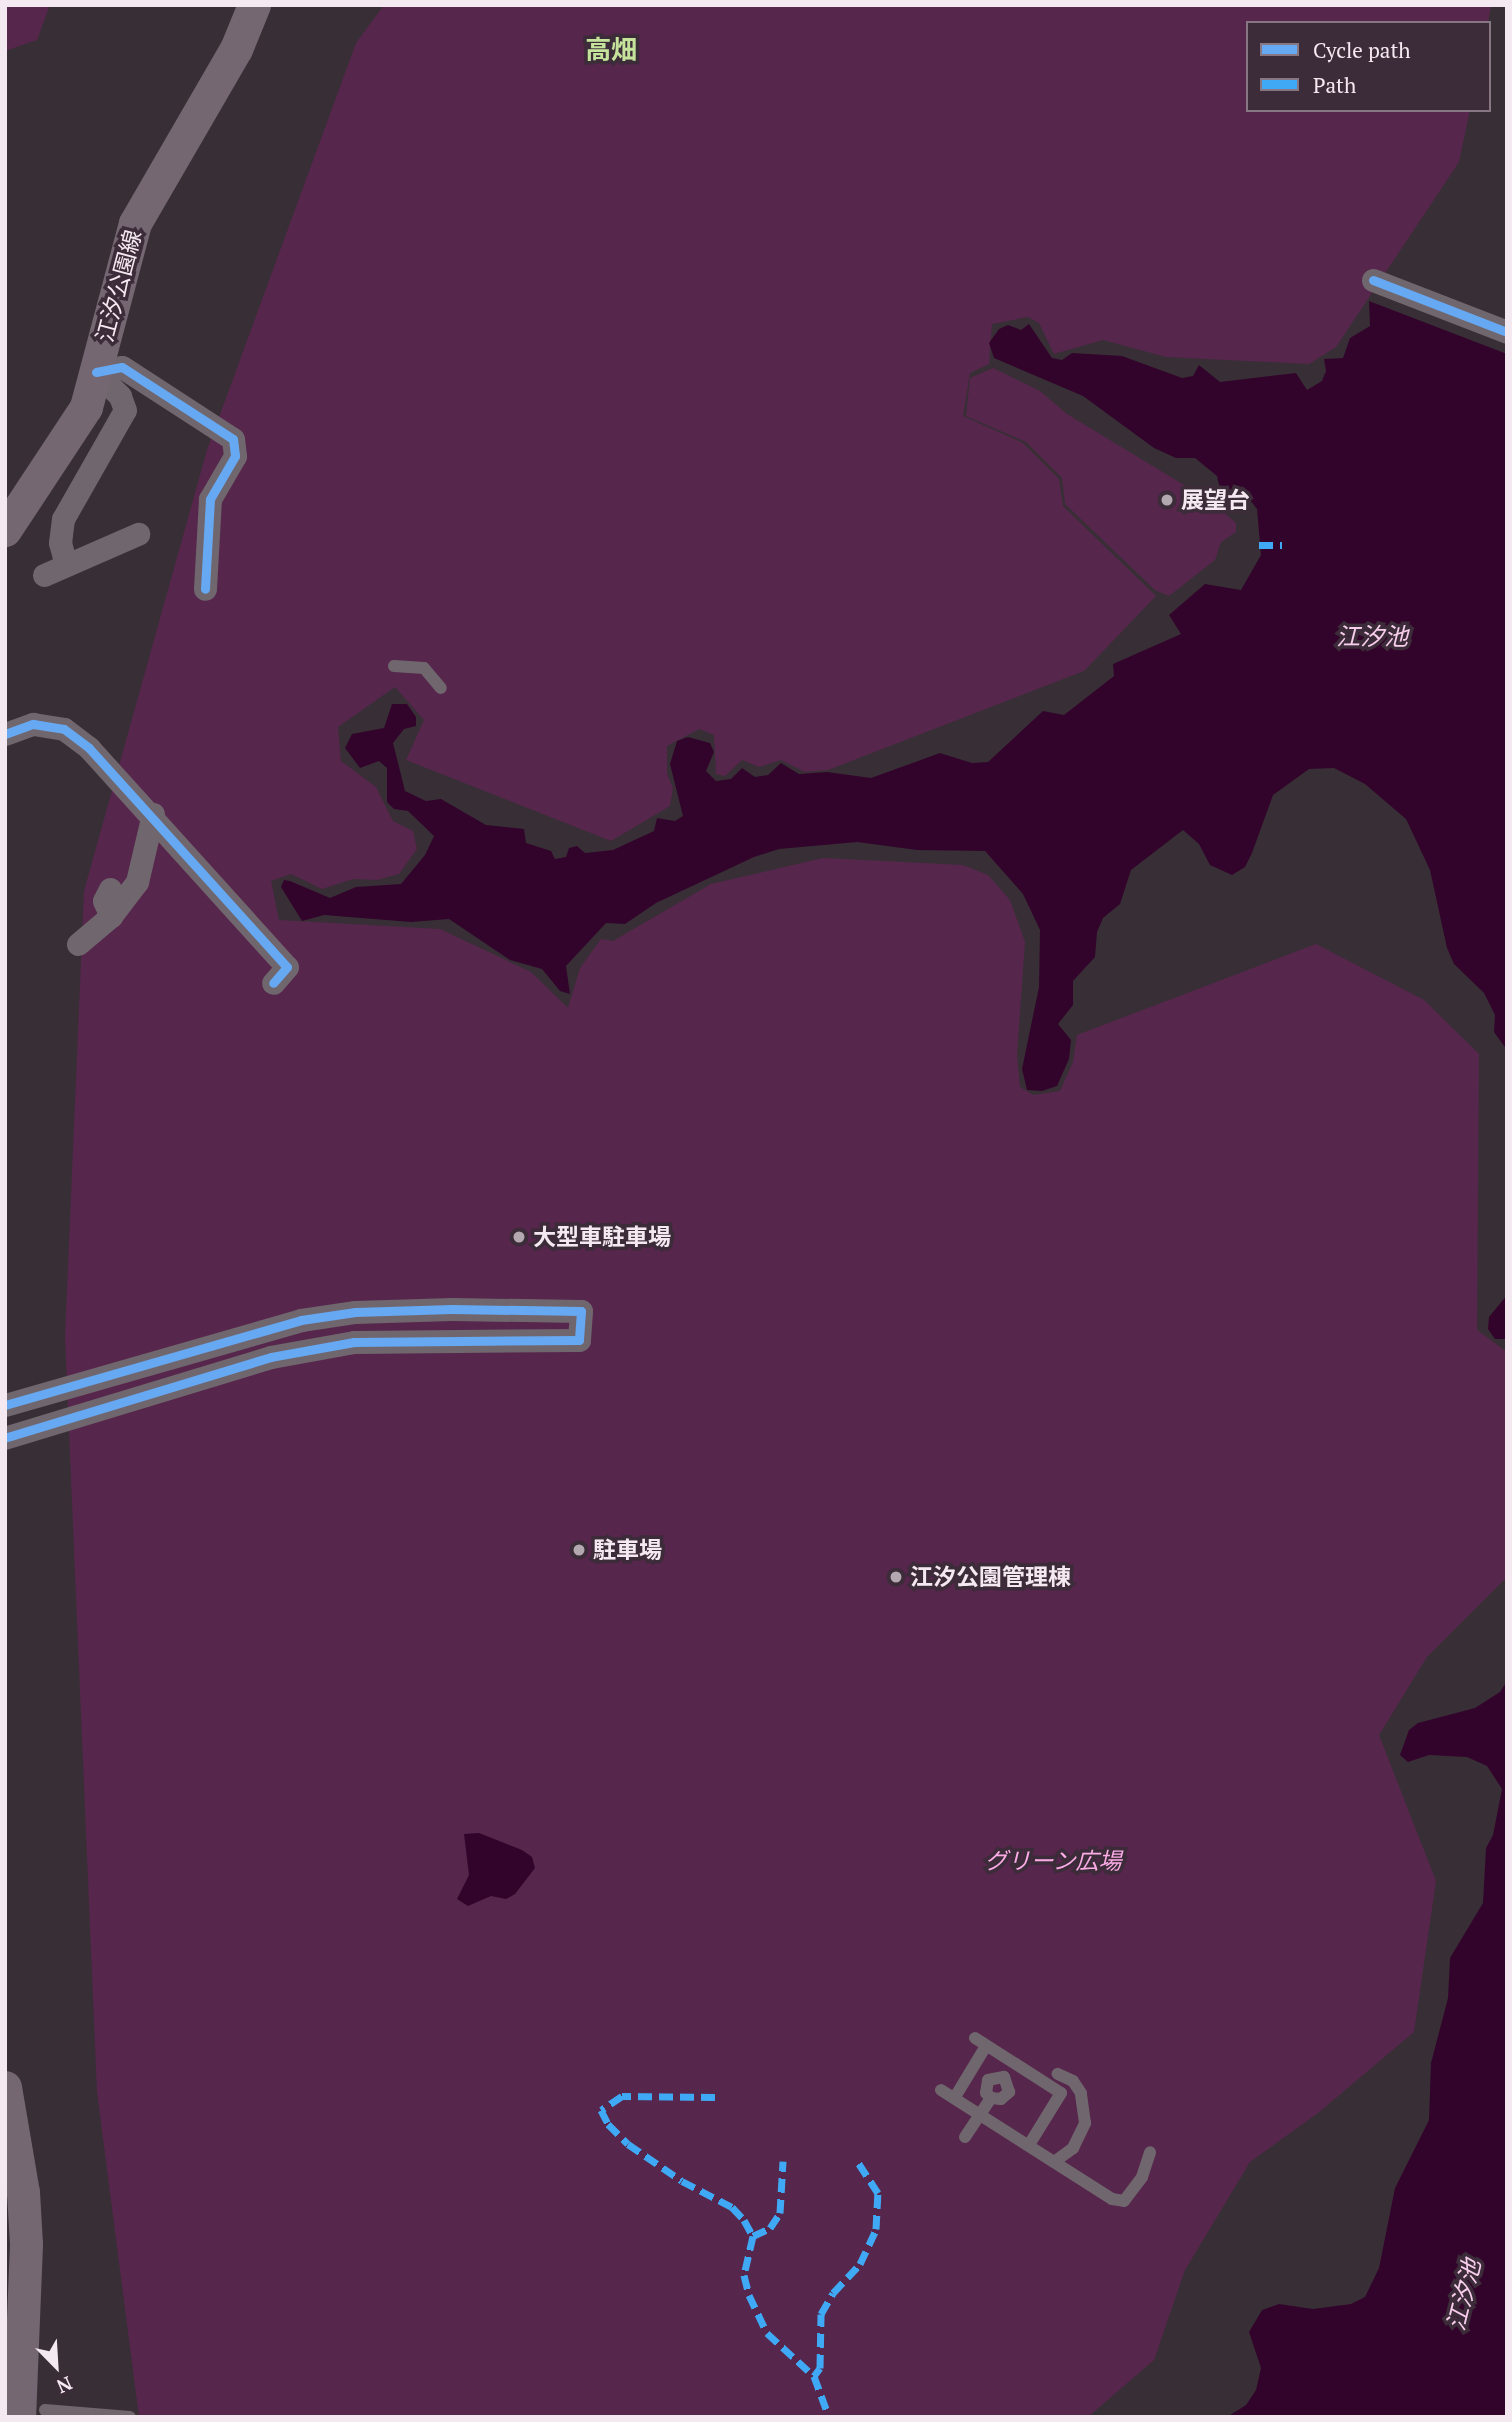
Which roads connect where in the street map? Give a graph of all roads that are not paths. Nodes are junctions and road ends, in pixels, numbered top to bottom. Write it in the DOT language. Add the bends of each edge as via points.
graph roads {
  1 [pos="254,5"];
  2 [pos="1373,280"];
  3 [pos="1507,332"];
  4 [pos="96,372"];
  5 [pos="5,530"];
  6 [pos="138,534"];
  7 [pos="66,565"];
  8 [pos="44,575"];
  9 [pos="205,589"];
  10 [pos="394,666"];
  11 [pos="441,688"];
  12 [pos="5,734"];
  13 [pos="153,814"];
  14 [pos="110,889"];
  15 [pos="111,916"];
  16 [pos="78,944"];
  17 [pos="273,983"];
  18 [pos="5,1405"];
  19 [pos="5,1438"];
  20 [pos="975,2038"];
  21 [pos="986,2046"];
  22 [pos="1016,2056"];
  23 [pos="971,2071"];
  24 [pos="1058,2074"];
  25 [pos="1004,2077"];
  26 [pos="988,2080"];
  27 [pos="5,2087"];
  28 [pos="941,2090"];
  29 [pos="955,2098"];
  30 [pos="990,2098"];
  31 [pos="980,2114"];
  32 [pos="965,2137"];
  33 [pos="1029,2145"];
  34 [pos="1150,2151"];
  35 [pos="1054,2162"];
  36 [pos="32,2413"];
  37 [pos="130,2417"];
  1 -- 4 [label="main road, 江汐公園線" via="236,49 135,223"];
  2 -- 3 [label="street"];
  4 -- 5 [label="main road, 江汐公園線" via="86,407"];
  4 -- 7 [label="street" via="120,396 125,410 63,519 60,543"];
  4 -- 9 [label="street" via="122,366 233,439 235,456 211,499"];
  6 -- 7 [label="street"];
  7 -- 8 [label="street"];
  10 -- 11 [label="lane" via="424,668"];
  12 -- 13 [label="street" via="33,724 64,730 89,748"];
  13 -- 15 [label="street" via="137,882"];
  13 -- 17 [label="street" via="287,967"];
  14 -- 15 [label="street" via="104,901"];
  15 -- 16 [label="street"];
  18 -- 19 [label="street" via="301,1320 355,1312 580,1311 579,1340 391,1340 322,1348 271,1357"];
  20 -- 21 [label="lane"];
  21 -- 22 [label="lane"];
  21 -- 23 [label="lane"];
  22 -- 25 [label="lane"];
  22 -- 33 [label="lane" via="1060,2093"];
  23 -- 26 [label="lane"];
  23 -- 29 [label="lane"];
  24 -- 35 [label="lane" via="1073,2081 1081,2093 1085,2123 1073,2148"];
  25 -- 26 [label="lane"];
  25 -- 30 [label="lane" via="1009,2092 1001,2099"];
  26 -- 30 [label="lane"];
  27 -- 36 [label="main road" via="26,2244"];
  28 -- 29 [label="lane"];
  29 -- 31 [label="lane"];
  30 -- 31 [label="lane"];
  31 -- 32 [label="lane"];
  31 -- 33 [label="lane"];
  33 -- 35 [label="lane"];
  34 -- 35 [label="lane" via="1142,2177 1124,2201 1112,2199"];
  36 -- 37 [label="lane"];
}
